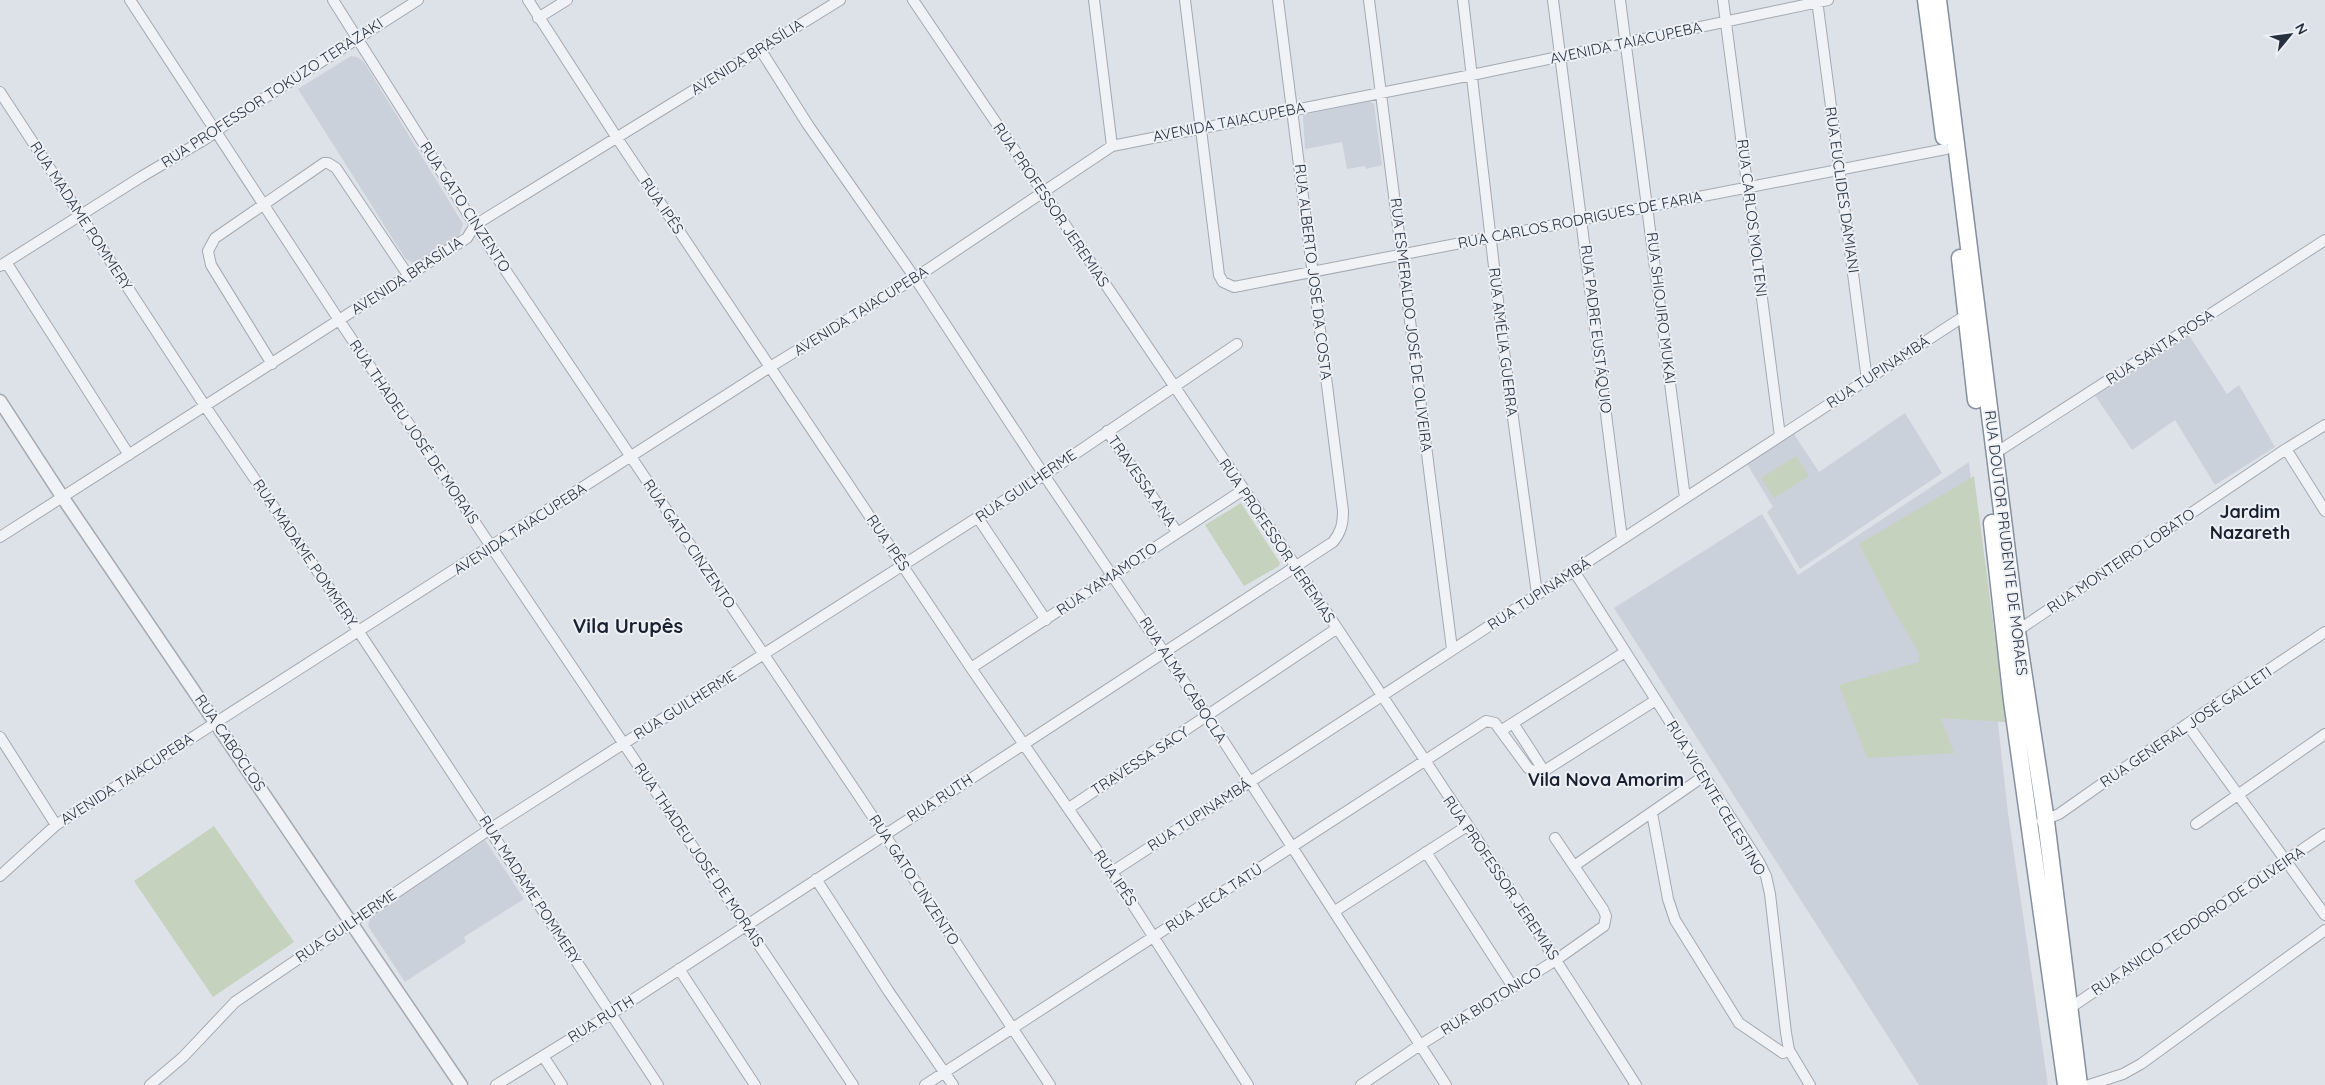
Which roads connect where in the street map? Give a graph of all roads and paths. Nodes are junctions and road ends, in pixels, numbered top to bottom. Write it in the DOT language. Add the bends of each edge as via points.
graph roads {
  1 [pos="130,0"];
  2 [pos="333,0"];
  3 [pos="418,0"];
  4 [pos="528,0"];
  5 [pos="567,0"];
  6 [pos="840,0"];
  7 [pos="913,0"];
  8 [pos="1094,0"];
  9 [pos="1185,0"];
  10 [pos="1278,0"];
  11 [pos="1369,0"];
  12 [pos="1463,0"];
  13 [pos="1553,0"];
  14 [pos="1620,0"];
  15 [pos="1723,0"];
  16 [pos="1828,0"];
  17 [pos="1926,0"];
  18 [pos="1938,0"];
  19 [pos="1817,1"];
  20 [pos="538,18"];
  21 [pos="1726,21"];
  22 [pos="357,37"];
  23 [pos="1625,43"];
  24 [pos="760,49"];
  25 [pos="1561,57"];
  26 [pos="1472,75"];
  27 [pos="0,92"];
  28 [pos="1380,92"];
  29 [pos="1291,109"];
  30 [pos="1201,127"];
  31 [pos="217,132"];
  32 [pos="616,138"];
  33 [pos="1112,146"];
  34 [pos="1946,149"];
  35 [pos="1840,170"];
  36 [pos="1748,186"];
  37 [pos="1043,193"];
  38 [pos="263,205"];
  39 [pos="1648,206"];
  40 [pos="80,215"];
  41 [pos="1582,220"];
  42 [pos="475,225"];
  43 [pos="1956,225"];
  44 [pos="1491,238"];
  45 [pos="2325,240"];
  46 [pos="1403,255"];
  47 [pos="3,264"];
  48 [pos="1313,272"];
  49 [pos="408,275"];
  50 [pos="1973,276"];
  51 [pos="915,278"];
  52 [pos="1971,312"];
  53 [pos="339,320"];
  54 [pos="1236,344"];
  55 [pos="272,364"];
  56 [pos="770,367"];
  57 [pos="1867,380"];
  58 [pos="1174,387"];
  59 [pos="0,400"];
  60 [pos="205,406"];
  61 [pos="2325,425"];
  62 [pos="1107,431"];
  63 [pos="1780,436"];
  64 [pos="2286,449"];
  65 [pos="1994,454"];
  66 [pos="129,455"];
  67 [pos="631,458"];
  68 [pos="1044,476"];
  69 [pos="1243,490"];
  70 [pos="63,498"];
  71 [pos="1685,498"];
  72 [pos="2325,511"];
  73 [pos="978,518"];
  74 [pos="1177,532"];
  75 [pos="0,537"];
  76 [pos="1622,539"];
  77 [pos="1332,542"];
  78 [pos="492,547"];
  79 [pos="904,566"];
  80 [pos="1294,567"];
  81 [pos="1574,571"];
  82 [pos="1114,576"];
  83 [pos="1537,594"];
  84 [pos="1046,620"];
  85 [pos="1336,629"];
  86 [pos="359,632"];
  87 [pos="2017,632"];
  88 [pos="2325,632"];
  89 [pos="1452,649"];
  90 [pos="1625,652"];
  91 [pos="1165,653"];
  92 [pos="764,656"];
  93 [pos="971,668"];
  94 [pos="1381,696"];
  95 [pos="1656,700"];
  96 [pos="1208,716"];
  97 [pos="216,721"];
  98 [pos="1513,724"];
  99 [pos="2186,724"];
  100 [pos="1502,730"];
  101 [pos="2325,734"];
  102 [pos="0,737"];
  103 [pos="624,744"];
  104 [pos="1024,744"];
  105 [pos="1424,762"];
  106 [pos="1544,770"];
  107 [pos="1704,776"];
  108 [pos="1248,782"];
  109 [pos="2237,796"];
  110 [pos="1069,808"];
  111 [pos="1652,813"];
  112 [pos="2029,820"];
  113 [pos="2046,821"];
  114 [pos="2196,824"];
  115 [pos="56,825"];
  116 [pos="1466,826"];
  117 [pos="490,829"];
  118 [pos="884,834"];
  119 [pos="2325,834"];
  120 [pos="1555,838"];
  121 [pos="1292,848"];
  122 [pos="1426,852"];
  123 [pos="2285,862"];
  124 [pos="1574,866"];
  125 [pos="1112,872"];
  126 [pos="0,876"];
  127 [pos="816,879"];
  128 [pos="1335,911"];
  129 [pos="2325,915"];
  130 [pos="351,923"];
  131 [pos="747,925"];
  132 [pos="2325,930"];
  133 [pos="1154,936"];
  134 [pos="1556,960"];
  135 [pos="679,969"];
  136 [pos="1513,987"];
  137 [pos="2070,1008"];
  138 [pos="610,1014"];
  139 [pos="1012,1027"];
  140 [pos="1420,1045"];
  141 [pos="1789,1050"];
  142 [pos="542,1056"];
  143 [pos="945,1072"];
  144 [pos="150,1085"];
  145 [pos="461,1085"];
  146 [pos="496,1085"];
  147 [pos="562,1085"];
  148 [pos="658,1085"];
  149 [pos="755,1085"];
  150 [pos="853,1085"];
  151 [pos="925,1085"];
  152 [pos="953,1085"];
  153 [pos="1050,1085"];
  154 [pos="1248,1085"];
  155 [pos="1362,1085"];
  156 [pos="1446,1085"];
  157 [pos="1636,1085"];
  158 [pos="1810,1085"];
  159 [pos="2066,1085"];
  160 [pos="2079,1085"];
  161 [pos="2089,1085"];
  1 -- 31 [label="street, RUA THADEU JOSÉ DE MORAIS"];
  2 -- 22 [label="street, RUA GATO CINZENTO"];
  3 -- 22 [label="street, RUA PROFESSOR TOKUZO TERAZAKI"];
  4 -- 20 [label="street, RUA IPÊS"];
  5 -- 20 [label="street"];
  6 -- 24 [label="street, AVENIDA BRASÍLIA"];
  7 -- 37 [label="street, RUA PROFESSOR JEREMIAS"];
  8 -- 33 [label="street"];
  9 -- 30 [label="street"];
  10 -- 29 [label="street, RUA ALBERTO JOSÉ DA COSTA"];
  11 -- 28 [label="street, RUA ESMERALDO JOSÉ DE OLIVEIRA"];
  12 -- 26 [label="street, RUA AMÉLIA GUERRA"];
  13 -- 25 [label="street, RUA PADRE EUSTÁQUIO"];
  14 -- 23 [label="street, RUA SHIOJIRO MUKAI"];
  15 -- 21 [label="street, RUA CARLOS MOLTENI"];
  16 -- 19 [label="street, AVENIDA TAIACUPEBA"];
  17 -- 34 [label="highway, RUA DOUTOR PRUDENTE DE MORAES"];
  18 -- 50 [label="highway, RUA DOUTOR PRUDENTE DE MORAES"];
  19 -- 21 [label="street, AVENIDA TAIACUPEBA"];
  19 -- 35 [label="street, RUA EUCLIDES DAMIANI"];
  20 -- 32 [label="street, RUA IPÊS"];
  21 -- 23 [label="street, AVENIDA TAIACUPEBA"];
  21 -- 36 [label="street, RUA CARLOS MOLTENI"];
  22 -- 31 [label="street, RUA PROFESSOR TOKUZO TERAZAKI"];
  22 -- 42 [label="street, RUA GATO CINZENTO"];
  23 -- 25 [label="street, AVENIDA TAIACUPEBA"];
  23 -- 39 [label="street, RUA SHIOJIRO MUKAI"];
  24 -- 32 [label="street, AVENIDA BRASÍLIA"];
  24 -- 51 [label="street, RUA ALMA CABOCLA" via="808,125"];
  25 -- 26 [label="street, AVENIDA TAIACUPEBA"];
  25 -- 41 [label="street, RUA PADRE EUSTÁQUIO"];
  26 -- 28 [label="street, AVENIDA TAIACUPEBA"];
  26 -- 44 [label="street, RUA AMÉLIA GUERRA"];
  27 -- 40 [label="street, RUA MADAME POMMERY"];
  28 -- 29 [label="street, AVENIDA TAIACUPEBA"];
  28 -- 46 [label="street, RUA ESMERALDO JOSÉ DE OLIVEIRA"];
  29 -- 30 [label="street, AVENIDA TAIACUPEBA"];
  29 -- 48 [label="street, RUA ALBERTO JOSÉ DA COSTA"];
  30 -- 33 [label="street, AVENIDA TAIACUPEBA"];
  30 -- 48 [label="street, RUA CARLOS RODRIGUES DE FARIA" via="1219,275 1223,282 1234,287"];
  31 -- 38 [label="street, RUA THADEU JOSÉ DE MORAIS"];
  31 -- 40 [label="street, RUA PROFESSOR TOKUZO TERAZAKI"];
  32 -- 42 [label="street, AVENIDA BRASÍLIA"];
  32 -- 56 [label="street, RUA IPÊS"];
  33 -- 37 [label="street, AVENIDA TAIACUPEBA"];
  34 -- 35 [label="street, RUA CARLOS RODRIGUES DE FARIA"];
  34 -- 43 [label="highway, RUA DOUTOR PRUDENTE DE MORAES"];
  35 -- 36 [label="street, RUA CARLOS RODRIGUES DE FARIA"];
  35 -- 57 [label="street, RUA EUCLIDES DAMIANI"];
  36 -- 39 [label="street, RUA CARLOS RODRIGUES DE FARIA"];
  36 -- 63 [label="street, RUA CARLOS MOLTENI"];
  37 -- 51 [label="street, AVENIDA TAIACUPEBA"];
  37 -- 58 [label="street, RUA PROFESSOR JEREMIAS"];
  38 -- 49 [label="street" via="324,163 332,165"];
  38 -- 53 [label="street, RUA THADEU JOSÉ DE MORAIS"];
  38 -- 55 [label="street" via="215,238 210,244 208,258"];
  39 -- 41 [label="street, RUA CARLOS RODRIGUES DE FARIA"];
  39 -- 71 [label="street, RUA SHIOJIRO MUKAI"];
  40 -- 47 [label="street, RUA PROFESSOR TOKUZO TERAZAKI"];
  40 -- 60 [label="street, RUA MADAME POMMERY"];
  41 -- 44 [label="street, RUA CARLOS RODRIGUES DE FARIA"];
  41 -- 76 [label="street, RUA PADRE EUSTÁQUIO"];
  42 -- 49 [label="street, AVENIDA BRASÍLIA" via="467,238"];
  42 -- 67 [label="street, RUA GATO CINZENTO"];
  43 -- 50 [label="highway" via="1965,261"];
  43 -- 52 [label="highway, RUA DOUTOR PRUDENTE DE MORAES"];
  44 -- 46 [label="street, RUA CARLOS RODRIGUES DE FARIA"];
  44 -- 83 [label="street, RUA AMÉLIA GUERRA"];
  45 -- 65 [label="street, RUA SANTA ROSA"];
  46 -- 48 [label="street, RUA CARLOS RODRIGUES DE FARIA"];
  46 -- 89 [label="street, RUA ESMERALDO JOSÉ DE OLIVEIRA"];
  47 -- 66 [label="street"];
  48 -- 77 [label="street, RUA ALBERTO JOSÉ DA COSTA" via="1343,511 1343,525"];
  49 -- 53 [label="street, AVENIDA BRASÍLIA"];
  50 -- 52 [label="highway, RUA DOUTOR PRUDENTE DE MORAES"];
  51 -- 56 [label="street, AVENIDA TAIACUPEBA"];
  51 -- 68 [label="street, RUA ALMA CABOCLA"];
  52 -- 57 [label="street, RUA TUPINAMBÁ"];
  52 -- 65 [label="highway, RUA DOUTOR PRUDENTE DE MORAES"];
  52 -- 112 [label="highway, RUA DOUTOR PRUDENTE DE MORAES" via="2012,701"];
  53 -- 55 [label="street, AVENIDA BRASÍLIA"];
  53 -- 78 [label="street, RUA THADEU JOSÉ DE MORAIS"];
  54 -- 58 [label="street, RUA GUILHERME"];
  55 -- 60 [label="street, AVENIDA BRASÍLIA"];
  56 -- 67 [label="street, AVENIDA TAIACUPEBA"];
  56 -- 79 [label="street, RUA IPÊS"];
  57 -- 63 [label="street, RUA TUPINAMBÁ"];
  58 -- 62 [label="street, RUA GUILHERME"];
  58 -- 69 [label="street, RUA PROFESSOR JEREMIAS"];
  59 -- 70 [label="street, RUA CABOCLOS"];
  60 -- 66 [label="street, AVENIDA BRASÍLIA"];
  60 -- 86 [label="street, RUA MADAME POMMERY"];
  61 -- 64 [label="street, RUA MONTEIRO LOBATO"];
  62 -- 68 [label="street, RUA GUILHERME"];
  62 -- 74 [label="street, TRAVESSA ANA"];
  63 -- 71 [label="street, RUA TUPINAMBÁ"];
  64 -- 72 [label="street"];
  64 -- 87 [label="street, RUA MONTEIRO LOBATO"];
  65 -- 87 [label="highway, RUA DOUTOR PRUDENTE DE MORAES"];
  66 -- 70 [label="street, AVENIDA BRASÍLIA"];
  67 -- 78 [label="street, AVENIDA TAIACUPEBA"];
  67 -- 92 [label="street, RUA GATO CINZENTO"];
  68 -- 73 [label="street, RUA GUILHERME"];
  68 -- 82 [label="street, RUA ALMA CABOCLA"];
  69 -- 74 [label="street, RUA YAMAMOTO"];
  69 -- 80 [label="street, RUA PROFESSOR JEREMIAS"];
  70 -- 75 [label="street, AVENIDA BRASÍLIA"];
  70 -- 97 [label="street, RUA CABOCLOS"];
  71 -- 76 [label="street, RUA TUPINAMBÁ"];
  73 -- 79 [label="street, RUA GUILHERME"];
  73 -- 84 [label="street"];
  74 -- 82 [label="street, RUA YAMAMOTO"];
  76 -- 81 [label="street, RUA TUPINAMBÁ"];
  77 -- 80 [label="street, RUA RUTH"];
  78 -- 86 [label="street, AVENIDA TAIACUPEBA"];
  78 -- 103 [label="street, RUA THADEU JOSÉ DE MORAIS"];
  79 -- 92 [label="street, RUA GUILHERME"];
  79 -- 93 [label="street, RUA IPÊS"];
  80 -- 85 [label="street, RUA PROFESSOR JEREMIAS"];
  80 -- 91 [label="street, RUA RUTH"];
  81 -- 83 [label="street, RUA TUPINAMBÁ"];
  81 -- 90 [label="street, RUA VICENTE CELESTINO"];
  82 -- 84 [label="street, RUA YAMAMOTO"];
  82 -- 91 [label="street, RUA ALMA CABOCLA"];
  83 -- 89 [label="street, RUA TUPINAMBÁ"];
  84 -- 93 [label="street, RUA YAMAMOTO"];
  85 -- 94 [label="street, RUA PROFESSOR JEREMIAS"];
  85 -- 96 [label="street, TRAVESSA SACY"];
  86 -- 97 [label="street, AVENIDA TAIACUPEBA"];
  86 -- 117 [label="street, RUA MADAME POMMERY"];
  87 -- 113 [label="highway, RUA DOUTOR PRUDENTE DE MORAES"];
  88 -- 99 [label="street, RUA GENERAL JOSÉ GALLETI"];
  89 -- 94 [label="street, RUA TUPINAMBÁ"];
  90 -- 95 [label="street, RUA VICENTE CELESTINO"];
  90 -- 98 [label="street"];
  91 -- 96 [label="street, RUA ALMA CABOCLA"];
  91 -- 104 [label="street, RUA RUTH"];
  92 -- 103 [label="street, RUA GUILHERME"];
  92 -- 118 [label="street, RUA GATO CINZENTO"];
  93 -- 104 [label="street, RUA IPÊS"];
  94 -- 105 [label="street, RUA PROFESSOR JEREMIAS"];
  94 -- 108 [label="street, RUA TUPINAMBÁ"];
  95 -- 106 [label="street"];
  95 -- 107 [label="street, RUA VICENTE CELESTINO"];
  96 -- 108 [label="street, RUA ALMA CABOCLA"];
  96 -- 110 [label="street, TRAVESSA SACY"];
  97 -- 115 [label="street, AVENIDA TAIACUPEBA"];
  97 -- 130 [label="street, RUA CABOCLOS"];
  98 -- 100 [label="street"];
  98 -- 106 [label="street"];
  99 -- 109 [label="street"];
  99 -- 113 [label="street, RUA GENERAL JOSÉ GALLETI"];
  100 -- 105 [label="street, RUA JECA TATÚ" via="1495,723 1486,721"];
  100 -- 106 [label="street" via="1528,768 1537,772"];
  101 -- 109 [label="street"];
  102 -- 115 [label="street"];
  103 -- 117 [label="street, RUA GUILHERME"];
  103 -- 131 [label="street, RUA THADEU JOSÉ DE MORAIS"];
  104 -- 110 [label="street, RUA IPÊS"];
  104 -- 118 [label="street, RUA RUTH"];
  105 -- 116 [label="street, RUA PROFESSOR JEREMIAS"];
  105 -- 121 [label="street, RUA JECA TATÚ"];
  107 -- 111 [label="street"];
  107 -- 141 [label="street, RUA VICENTE CELESTINO" via="1766,876"];
  108 -- 121 [label="street, RUA ALMA CABOCLA"];
  108 -- 125 [label="street, RUA TUPINAMBÁ"];
  109 -- 114 [label="street"];
  109 -- 123 [label="street"];
  110 -- 125 [label="street, RUA IPÊS"];
  111 -- 124 [label="street"];
  111 -- 141 [label="street" via="1668,899 1684,937 1739,1022 1782,1053"];
  112 -- 113 [label="street"];
  112 -- 159 [label="highway, RUA DOUTOR PRUDENTE DE MORAES"];
  113 -- 137 [label="highway, RUA DOUTOR PRUDENTE DE MORAES"];
  115 -- 126 [label="street, AVENIDA TAIACUPEBA"];
  116 -- 122 [label="street"];
  116 -- 134 [label="street, RUA PROFESSOR JEREMIAS"];
  117 -- 130 [label="street, RUA GUILHERME"];
  117 -- 138 [label="street, RUA MADAME POMMERY"];
  118 -- 127 [label="street, RUA RUTH"];
  118 -- 139 [label="street, RUA GATO CINZENTO"];
  119 -- 123 [label="street, RUA ANICIO TEODORO DE OLIVEIRA"];
  120 -- 124 [label="street"];
  121 -- 128 [label="street, RUA ALMA CABOCLA"];
  121 -- 133 [label="street, RUA JECA TATÚ"];
  122 -- 128 [label="street"];
  122 -- 136 [label="street"];
  123 -- 129 [label="street"];
  123 -- 137 [label="street, RUA ANICIO TEODORO DE OLIVEIRA"];
  124 -- 134 [label="street, RUA BIOTONICO" via="1606,916 1604,926"];
  125 -- 133 [label="street, RUA IPÊS"];
  127 -- 131 [label="street, RUA RUTH"];
  127 -- 143 [label="street"];
  128 -- 140 [label="street, RUA ALMA CABOCLA"];
  130 -- 144 [label="street, RUA GUILHERME" via="235,1002 183,1057"];
  130 -- 145 [label="street, RUA CABOCLOS"];
  131 -- 135 [label="street, RUA RUTH"];
  131 -- 150 [label="street, RUA THADEU JOSÉ DE MORAIS"];
  132 -- 161 [label="street" via="2141,1064 2124,1074"];
  133 -- 139 [label="street, RUA JECA TATÚ"];
  133 -- 154 [label="street, RUA IPÊS"];
  134 -- 136 [label="street, RUA BIOTONICO"];
  134 -- 157 [label="street, RUA PROFESSOR JEREMIAS"];
  135 -- 138 [label="street, RUA RUTH"];
  135 -- 149 [label="street"];
  136 -- 140 [label="street, RUA BIOTONICO"];
  137 -- 160 [label="highway, RUA DOUTOR PRUDENTE DE MORAES"];
  138 -- 142 [label="street, RUA RUTH"];
  138 -- 148 [label="street, RUA MADAME POMMERY"];
  139 -- 143 [label="street, RUA JECA TATÚ"];
  139 -- 153 [label="street, RUA GATO CINZENTO"];
  140 -- 155 [label="street, RUA BIOTONICO"];
  140 -- 156 [label="street, RUA ALMA CABOCLA"];
  141 -- 158 [label="street"];
  142 -- 146 [label="street, RUA RUTH"];
  142 -- 147 [label="street"];
  143 -- 151 [label="street, RUA JECA TATÚ"];
  143 -- 152 [label="street"];
}
